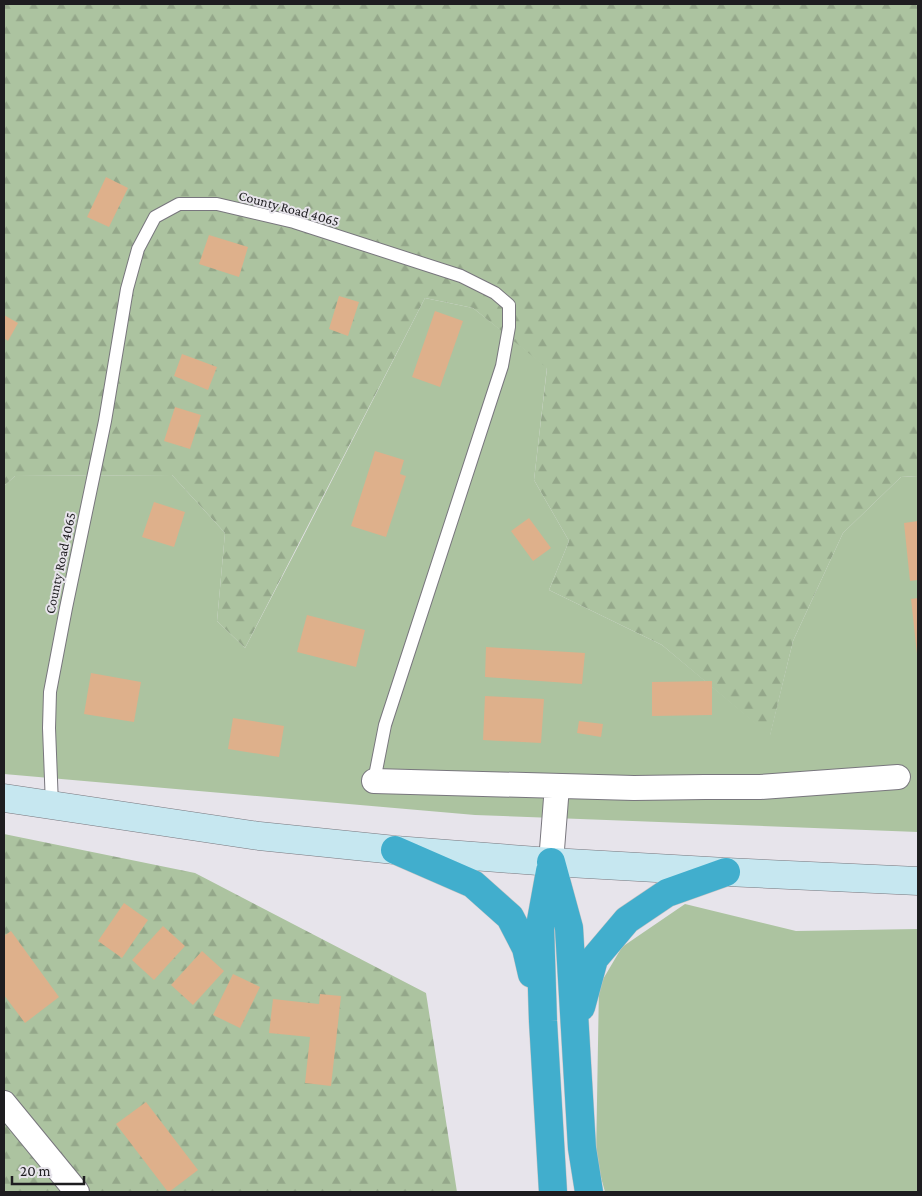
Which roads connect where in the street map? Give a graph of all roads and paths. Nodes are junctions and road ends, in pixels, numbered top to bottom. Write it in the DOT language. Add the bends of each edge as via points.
graph roads {
  1 [pos="898,777"];
  2 [pos="374,781"];
  3 [pos="557,786"];
  4 [pos="4,798"];
  5 [pos="52,805"];
  6 [pos="395,850"];
  7 [pos="551,862"];
  8 [pos="726,872"];
  9 [pos="918,880"];
  10 [pos="543,1021"];
  11 [pos="575,1028"];
  12 [pos="4,1103"];
  13 [pos="78,1192"];
  14 [pos="554,1192"];
  15 [pos="589,1192"];
  1 -- 3 [label="street" via="760,787"];
  2 -- 3 [label="street"];
  2 -- 5 [label="lane, County Road 4065" via="385,725 502,366 509,327 509,305 495,293 461,276 294,222 217,204 179,204 155,218 138,249 127,289 105,421 50,692"];
  3 -- 7 [label="street"];
  4 -- 5 [label="main road"];
  5 -- 6 [label="main road" via="252,836"];
  6 -- 7 [label="main road"];
  6 -- 10 [label="highway" via="473,884 510,917 526,948"];
  7 -- 8 [label="main road"];
  7 -- 10 [label="highway" via="540,926"];
  7 -- 11 [label="highway" via="569,928"];
  8 -- 9 [label="main road"];
  8 -- 11 [label="highway" via="668,893 627,920 594,959"];
  10 -- 14 [label="highway"];
  11 -- 15 [label="highway" via="582,1148"];
  12 -- 13 [label="street"];
}
